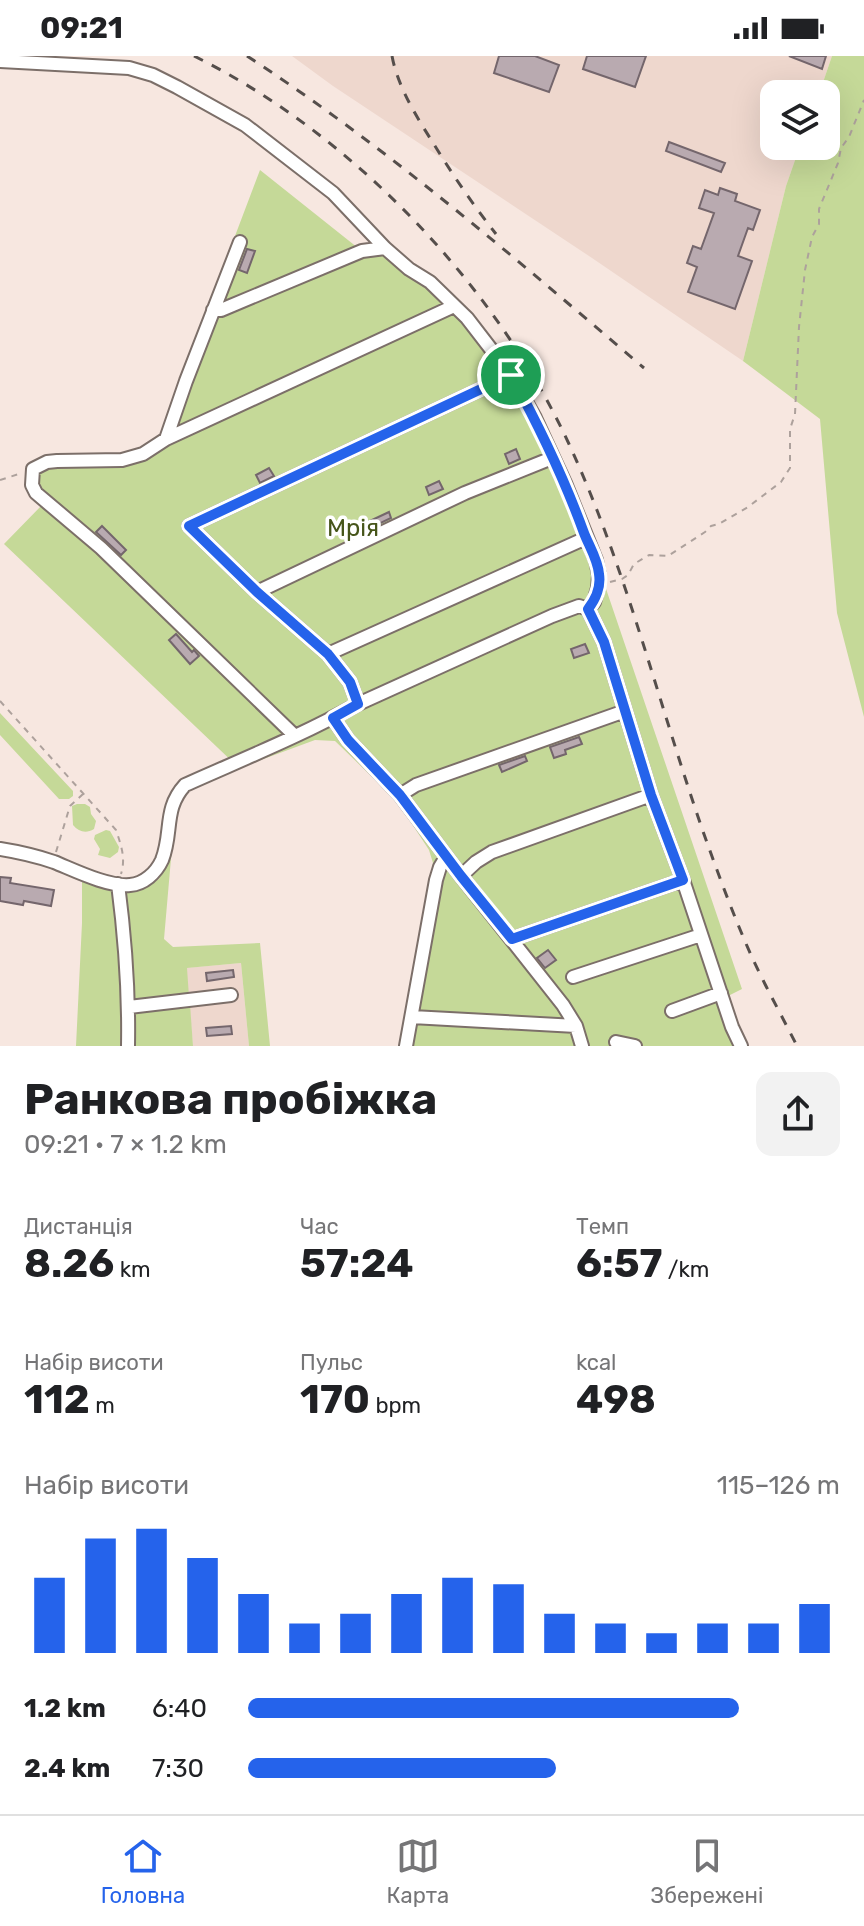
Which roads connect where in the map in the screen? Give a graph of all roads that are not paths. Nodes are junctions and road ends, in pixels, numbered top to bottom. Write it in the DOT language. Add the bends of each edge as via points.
graph roads {
  1 [pos="0,61"];
  2 [pos="240,242"];
  3 [pos="385,248"];
  4 [pos="454,306"];
  5 [pos="213,310"];
  6 [pos="511,375"];
  7 [pos="166,439"];
  8 [pos="552,458"];
  9 [pos="586,538"];
  10 [pos="257,592"];
  11 [pos="588,609"];
  12 [pos="328,654"];
  13 [pos="358,704"];
  14 [pos="625,711"];
  15 [pos="333,718"];
  16 [pos="295,736"];
  17 [pos="400,795"];
  18 [pos="651,795"];
  19 [pos="0,849"];
  20 [pos="446,857"];
  21 [pos="461,876"];
  22 [pos="683,880"];
  23 [pos="118,884"];
  24 [pos="701,935"];
  25 [pos="512,939"];
  26 [pos="573,977"];
  27 [pos="721,993"];
  28 [pos="231,995"];
  29 [pos="129,1007"];
  30 [pos="672,1011"];
  31 [pos="412,1017"];
  32 [pos="576,1026"];
  33 [pos="616,1042"];
  34 [pos="128,1046"];
  35 [pos="406,1046"];
  36 [pos="582,1046"];
  37 [pos="635,1046"];
  38 [pos="741,1046"];
  1 -- 3 [label="street" via="129,68 153,75 245,125 333,193"];
  2 -- 5 [label="street"];
  3 -- 4 [label="street"];
  3 -- 5 [label="street" via="362,251"];
  4 -- 6 [label="street"];
  4 -- 7 [label="street"];
  5 -- 7 [label="street"];
  6 -- 8 [label="street"];
  6 -- 10 [label="street" via="189,526"];
  7 -- 16 [label="street" via="133,458 47,462 33,469 32,485"];
  8 -- 9 [label="street"];
  8 -- 10 [label="street" via="465,493"];
  9 -- 11 [label="street" via="599,575"];
  9 -- 12 [label="street"];
  10 -- 12 [label="street"];
  11 -- 13 [label="street" via="579,606 552,616"];
  11 -- 14 [label="street"];
  12 -- 13 [label="street" via="350,682"];
  13 -- 15 [label="street"];
  14 -- 17 [label="street"];
  14 -- 18 [label="street"];
  15 -- 16 [label="street"];
  15 -- 17 [label="street"];
  16 -- 23 [label="street" via="185,785 173,801 161,862 142,882"];
  17 -- 20 [label="street"];
  18 -- 21 [label="street" via="492,852"];
  18 -- 22 [label="street"];
  19 -- 23 [label="street"];
  20 -- 21 [label="street"];
  20 -- 31 [label="street" via="436,880"];
  21 -- 25 [label="street"];
  22 -- 24 [label="street"];
  22 -- 25 [label="street"];
  23 -- 29 [label="street"];
  24 -- 26 [label="street"];
  24 -- 27 [label="street"];
  25 -- 32 [label="street"];
  27 -- 30 [label="street"];
  27 -- 38 [label="street"];
  28 -- 29 [label="street"];
  29 -- 34 [label="street"];
  31 -- 32 [label="street"];
  31 -- 35 [label="street"];
  32 -- 36 [label="street"];
  33 -- 37 [label="street"];
}
